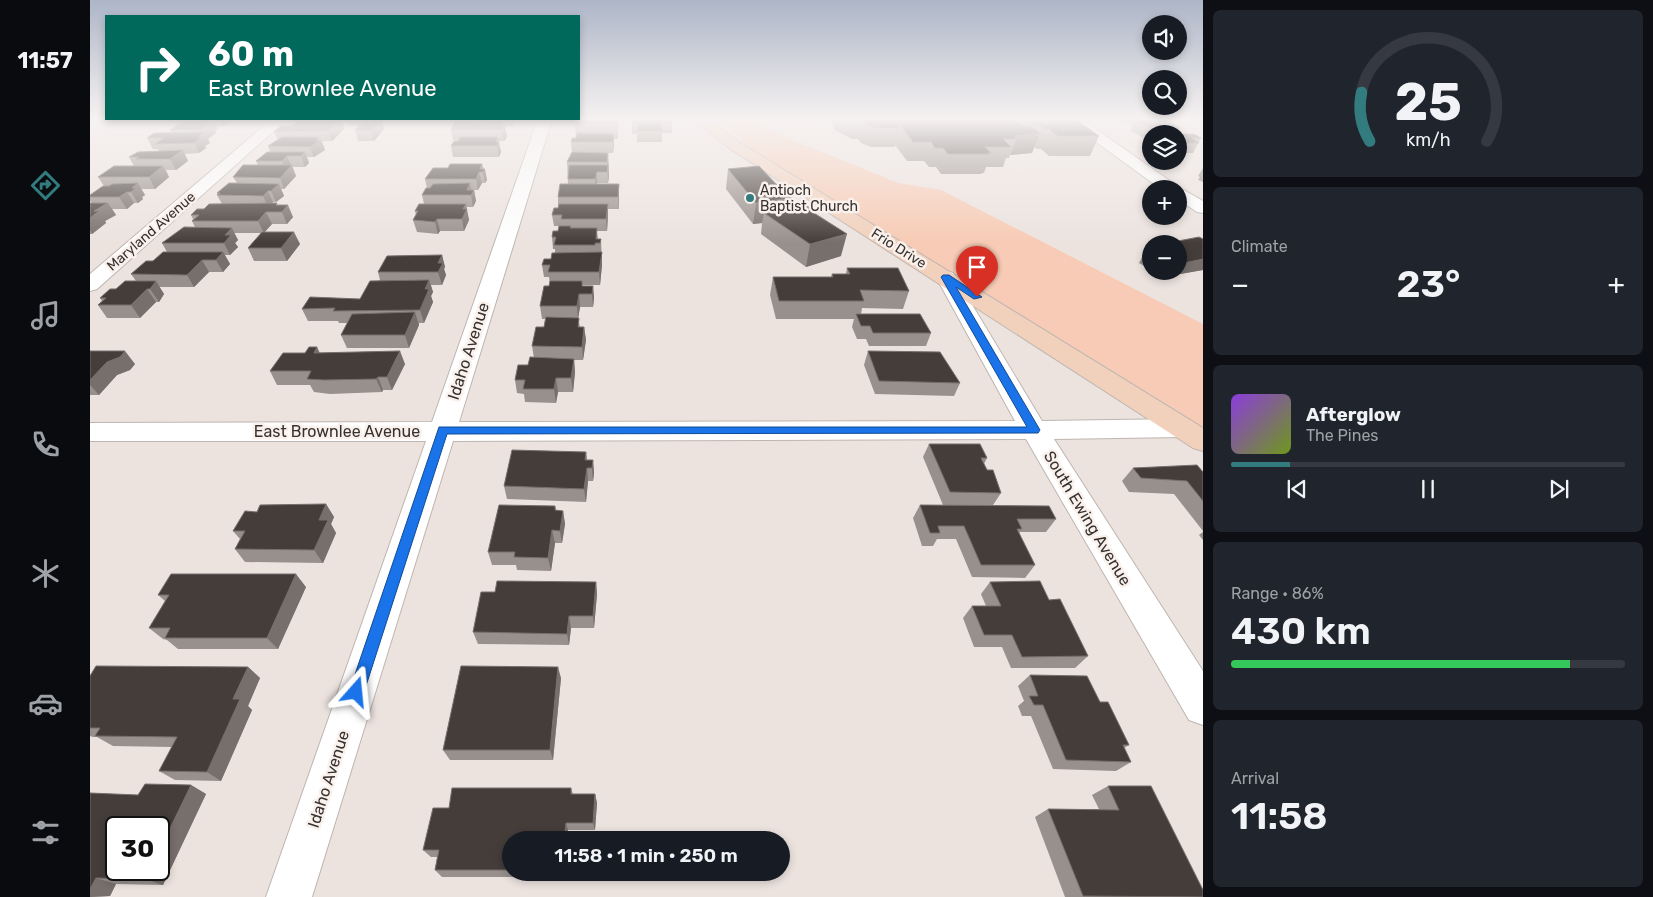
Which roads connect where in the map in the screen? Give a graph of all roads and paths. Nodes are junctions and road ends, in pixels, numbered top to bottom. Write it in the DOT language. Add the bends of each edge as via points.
graph roads {
  1 [pos="233,160"];
  2 [pos="531,160"];
  3 [pos="758,160"];
  4 [pos="1130,160"];
  5 [pos="1159,180"];
  6 [pos="1187,198"];
  7 [pos="1203,208"];
  8 [pos="946,277"];
  9 [pos="90,285"];
  10 [pos="443,430"];
  11 [pos="1034,430"];
  12 [pos="90,432"];
  13 [pos="1193,434"];
  14 [pos="1203,706"];
  15 [pos="289,897"];
  1 -- 9 [label="street, Maryland Avenue"];
  2 -- 10 [label="street, Idaho Avenue"];
  3 -- 8 [label="street, Frio Drive"];
  4 -- 5 [label="street"];
  6 -- 7 [label="street"];
  8 -- 11 [label="street, South Ewing Avenue"];
  8 -- 13 [label="street, Frio Drive"];
  10 -- 11 [label="street, East Brownlee Avenue"];
  10 -- 12 [label="street, East Brownlee Avenue"];
  10 -- 15 [label="street, Idaho Avenue"];
  11 -- 13 [label="street, East Brownlee Avenue"];
  11 -- 14 [label="street, South Ewing Avenue"];
}
